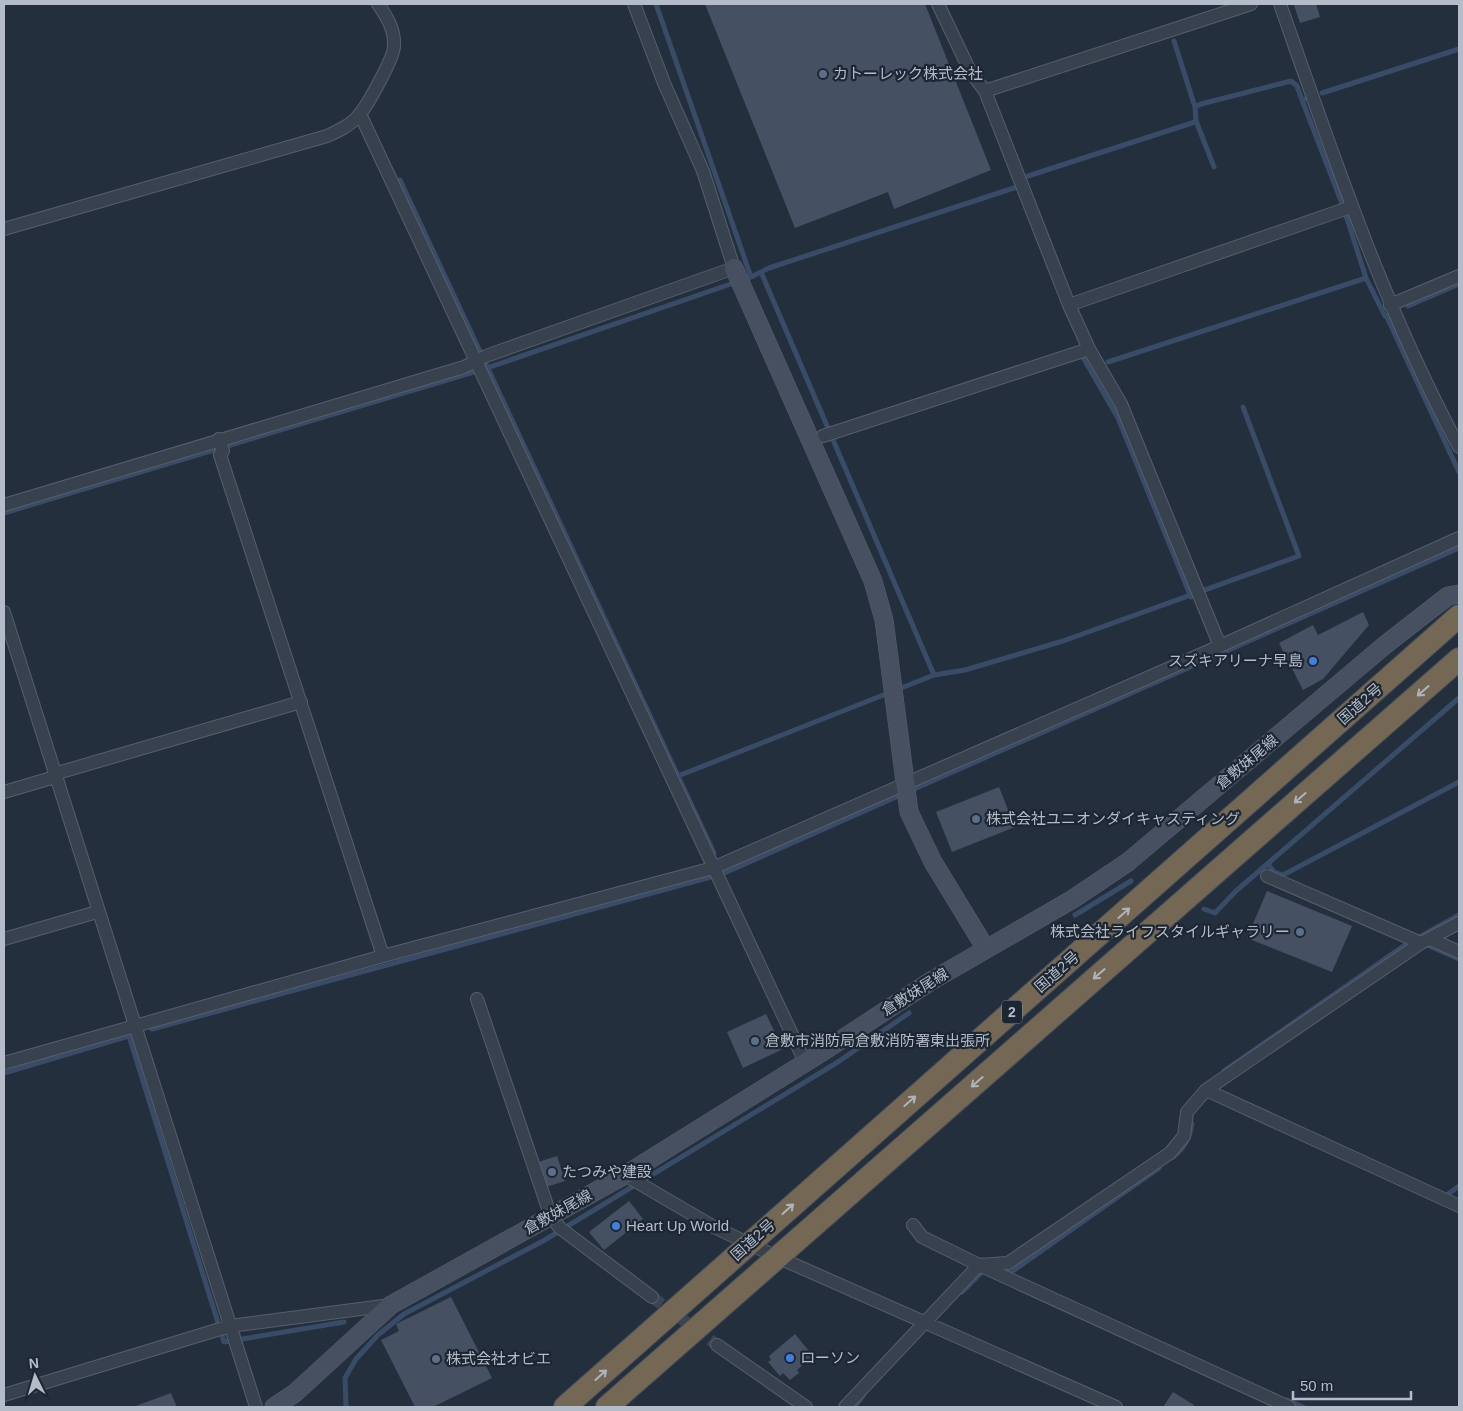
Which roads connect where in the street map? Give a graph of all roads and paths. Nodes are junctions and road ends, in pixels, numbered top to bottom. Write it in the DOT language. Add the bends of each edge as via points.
graph roads {
  1 [pos="378,4"];
  2 [pos="634,4"];
  3 [pos="938,4"];
  4 [pos="1251,4"];
  5 [pos="1280,4"];
  6 [pos="985,90"];
  7 [pos="360,114"];
  8 [pos="1347,208"];
  9 [pos="4,230"];
  10 [pos="734,268"];
  11 [pos="1459,276"];
  12 [pos="1069,305"];
  13 [pos="1390,305"];
  14 [pos="1083,351"];
  15 [pos="481,363"];
  16 [pos="827,434"];
  17 [pos="221,444"];
  18 [pos="1459,447"];
  19 [pos="4,505"];
  20 [pos="1459,538"];
  21 [pos="1459,594"];
  22 [pos="4,612"];
  23 [pos="1459,616"];
  24 [pos="1220,646"];
  25 [pos="1459,659"];
  26 [pos="301,702"];
  27 [pos="55,775"];
  28 [pos="905,785"];
  29 [pos="4,792"];
  30 [pos="715,873"];
  31 [pos="1267,876"];
  32 [pos="97,912"];
  33 [pos="1459,923"];
  34 [pos="4,939"];
  35 [pos="1419,940"];
  36 [pos="986,949"];
  37 [pos="1459,952"];
  38 [pos="383,956"];
  39 [pos="477,999"];
  40 [pos="134,1024"];
  41 [pos="805,1062"];
  42 [pos="4,1063"];
  43 [pos="1204,1091"];
  44 [pos="628,1177"];
  45 [pos="1459,1206"];
  46 [pos="914,1225"];
  47 [pos="559,1226"];
  48 [pos="749,1244"];
  49 [pos="777,1257"];
  50 [pos="979,1266"];
  51 [pos="652,1297"];
  52 [pos="391,1305"];
  53 [pos="923,1322"];
  54 [pos="228,1333"];
  55 [pos="717,1345"];
  56 [pos="4,1395"];
  57 [pos="256,1407"];
  58 [pos="274,1407"];
  59 [pos="565,1407"];
  60 [pos="607,1407"];
  61 [pos="806,1407"];
  62 [pos="846,1407"];
  63 [pos="1116,1407"];
  64 [pos="1289,1407"];
  1 -- 7 [label="street" via="391,24 394,47 389,63"];
  2 -- 10 [label="street" via="700,164"];
  3 -- 6 [label="street" via="970,71"];
  4 -- 6 [label="street"];
  5 -- 8 [label="street"];
  6 -- 12 [label="street"];
  7 -- 9 [label="street" via="343,129 327,136"];
  7 -- 15 [label="street"];
  8 -- 12 [label="street"];
  8 -- 13 [label="street"];
  10 -- 15 [label="street"];
  10 -- 28 [label="main road" via="873,581 884,620"];
  11 -- 13 [label="street"];
  12 -- 14 [label="street"];
  13 -- 18 [label="street"];
  14 -- 16 [label="street"];
  14 -- 24 [label="street" via="1121,404"];
  15 -- 17 [label="street"];
  15 -- 30 [label="street"];
  17 -- 19 [label="street"];
  17 -- 26 [label="street" via="220,455"];
  20 -- 24 [label="street"];
  21 -- 36 [label="main road, 倉敷妹尾線" via="1448,596 1385,645 1128,862 1073,899"];
  22 -- 27 [label="street"];
  48 -- 23 [label="highway, 国道2号 / 2, one-way"];
  24 -- 28 [label="street"];
  25 -- 49 [label="highway, 国道2号 / 2, one-way"];
  26 -- 27 [label="street"];
  26 -- 38 [label="street"];
  27 -- 29 [label="street"];
  27 -- 32 [label="street"];
  28 -- 30 [label="street"];
  28 -- 36 [label="main road" via="909,812 932,862"];
  30 -- 38 [label="street"];
  30 -- 41 [label="street"];
  31 -- 35 [label="street"];
  32 -- 34 [label="street"];
  32 -- 40 [label="street"];
  33 -- 35 [label="street"];
  35 -- 37 [label="street"];
  35 -- 43 [label="street"];
  36 -- 41 [label="main road, 倉敷妹尾線" via="931,980"];
  38 -- 40 [label="street"];
  39 -- 47 [label="street"];
  40 -- 42 [label="street"];
  40 -- 54 [label="street"];
  41 -- 44 [label="main road, 倉敷妹尾線"];
  43 -- 45 [label="street"];
  43 -- 50 [label="street" via="1186,1112 1184,1136 1170,1153 1008,1263"];
  44 -- 47 [label="main road, 倉敷妹尾線"];
  44 -- 48 [label="street"];
  46 -- 50 [label="street" via="922,1237"];
  47 -- 51 [label="street"];
  47 -- 52 [label="main road, 倉敷妹尾線"];
  48 -- 49 [label="street"];
  59 -- 48 [label="highway, 国道2号 / 2, one-way"];
  49 -- 53 [label="street"];
  49 -- 60 [label="highway, 国道2号 / 2"];
  50 -- 53 [label="street"];
  50 -- 64 [label="street"];
  52 -- 54 [label="street"];
  52 -- 58 [label="main road, 倉敷妹尾線" via="294,1393"];
  53 -- 62 [label="street"];
  53 -- 63 [label="street"];
  54 -- 56 [label="street"];
  54 -- 57 [label="street"];
  55 -- 61 [label="street"];
}
